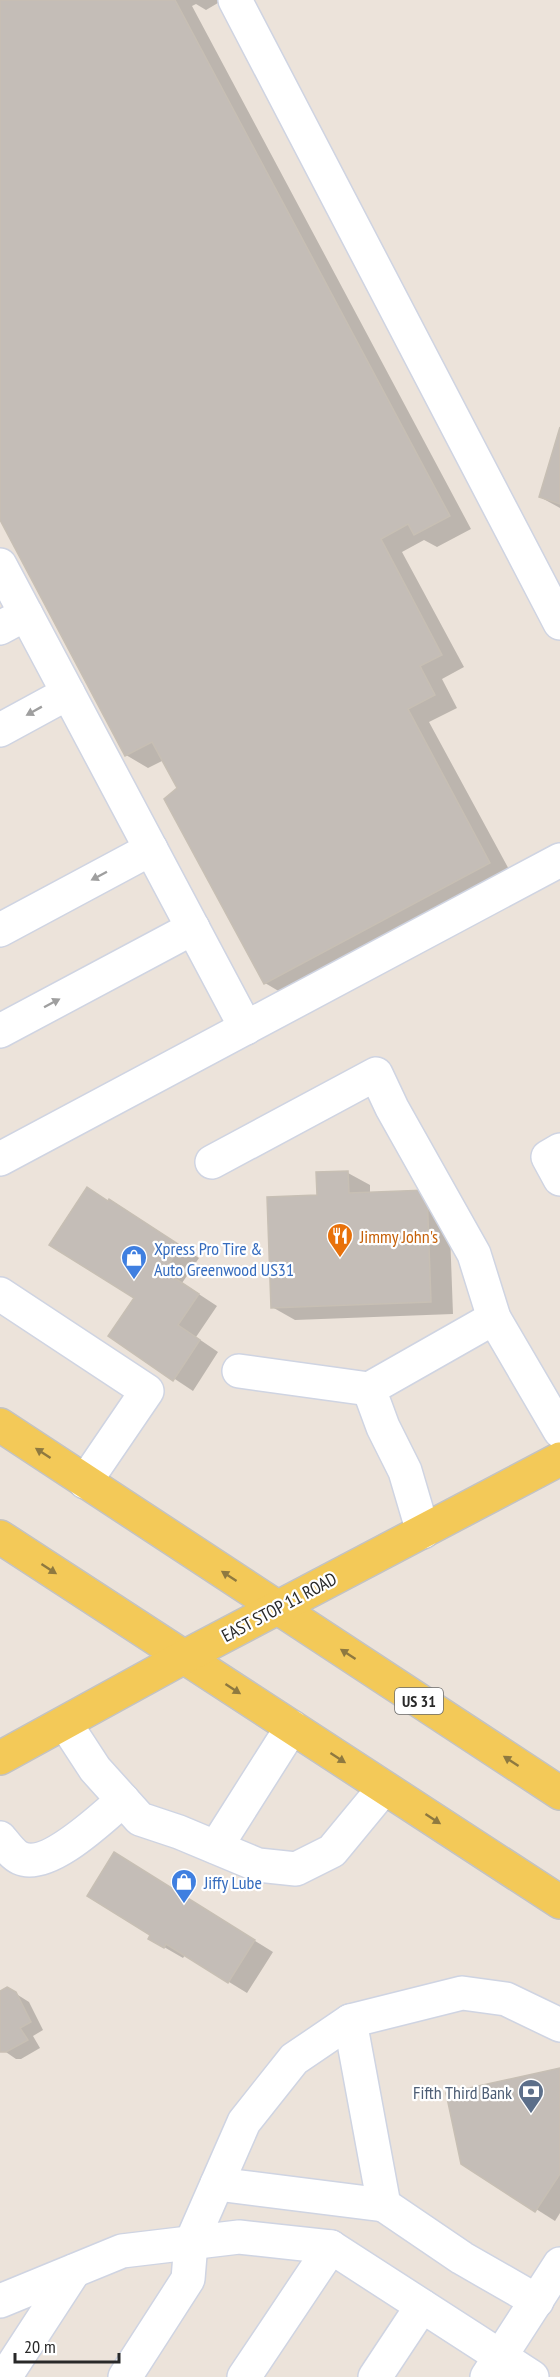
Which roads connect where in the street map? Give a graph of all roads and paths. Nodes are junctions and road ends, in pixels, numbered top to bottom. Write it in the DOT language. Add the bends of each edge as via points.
graph roads {
  1 [pos="235,0"];
  2 [pos="0,565"];
  3 [pos="13,621"];
  4 [pos="560,623"];
  5 [pos="68,693"];
  6 [pos="0,730"];
  7 [pos="151,849"];
  8 [pos="560,860"];
  9 [pos="193,928"];
  10 [pos="0,930"];
  11 [pos="246,1028"];
  12 [pos="0,1031"];
  13 [pos="560,1150"];
  14 [pos="0,1159"];
  15 [pos="212,1162"];
  16 [pos="560,1179"];
  17 [pos="0,1294"];
  18 [pos="494,1318"];
  19 [pos="239,1371"];
  20 [pos="369,1389"];
  21 [pos="0,1425"];
  22 [pos="560,1431"];
  23 [pos="560,1459"];
  24 [pos="85,1482"];
  25 [pos="423,1532"];
  26 [pos="0,1537"];
  27 [pos="278,1609"];
  28 [pos="184,1657"];
  29 [pos="65,1723"];
  30 [pos="292,1728"];
  31 [pos="0,1758"];
  32 [pos="384,1788"];
  33 [pos="560,1793"];
  34 [pos="123,1800"];
  35 [pos="0,1838"];
  36 [pos="216,1847"];
  37 [pos="560,1902"];
  38 [pos="350,2021"];
  39 [pos="560,2025"];
  40 [pos="217,2184"];
  41 [pos="384,2205"];
  42 [pos="191,2243"];
  43 [pos="331,2247"];
  44 [pos="560,2264"];
  45 [pos="74,2271"];
  46 [pos="2,2296"];
  47 [pos="537,2301"];
  48 [pos="422,2306"];
  49 [pos="494,2367"];
  50 [pos="5,2377"];
  51 [pos="125,2377"];
  52 [pos="244,2377"];
  53 [pos="375,2377"];
  54 [pos="532,2377"];
  1 -- 4 [label="lane"];
  2 -- 3 [label="lane"];
  3 -- 5 [label="lane"];
  5 -- 6 [label="lane, one-way"];
  5 -- 7 [label="lane"];
  7 -- 9 [label="lane"];
  7 -- 10 [label="lane, one-way"];
  8 -- 11 [label="lane"];
  9 -- 11 [label="lane"];
  12 -- 9 [label="lane, one-way"];
  11 -- 14 [label="lane"];
  13 -- 16 [label="lane" via="548,1157"];
  15 -- 18 [label="lane" via="376,1074 474,1254"];
  17 -- 24 [label="lane" via="147,1390"];
  18 -- 20 [label="lane"];
  18 -- 22 [label="lane"];
  19 -- 20 [label="lane"];
  20 -- 25 [label="lane" via="405,1471"];
  24 -- 21 [label="main road, US 31, one-way"];
  23 -- 25 [label="main road, EAST STOP 11 ROAD"];
  27 -- 24 [label="main road, US 31, one-way"];
  25 -- 27 [label="main road, EAST STOP 11 ROAD"];
  26 -- 28 [label="main road, one-way"];
  27 -- 28 [label="main road, EAST STOP 11 ROAD"];
  33 -- 27 [label="main road, US 31, one-way"];
  28 -- 29 [label="main road, EAST STOP 11 ROAD"];
  28 -- 30 [label="main road, one-way"];
  29 -- 31 [label="main road, EAST STOP 11 ROAD"];
  29 -- 34 [label="lane" via="94,1769"];
  30 -- 32 [label="main road, one-way"];
  30 -- 36 [label="lane"];
  32 -- 36 [label="lane" via="332,1851 296,1869 258,1865"];
  32 -- 37 [label="main road, one-way"];
  34 -- 35 [label="lane" via="70,1844 38,1860 20,1858"];
  34 -- 36 [label="lane" via="140,1819"];
  38 -- 39 [label="lane" via="462,1993 506,1999"];
  38 -- 40 [label="lane" via="287,2068 244,2122"];
  38 -- 41 [label="lane"];
  40 -- 41 [label="lane"];
  40 -- 42 [label="lane"];
  41 -- 47 [label="lane" via="462,2258"];
  42 -- 43 [label="lane" via="239,2237"];
  42 -- 45 [label="lane" via="122,2251"];
  42 -- 51 [label="lane" via="188,2279"];
  43 -- 48 [label="lane"];
  43 -- 52 [label="lane"];
  44 -- 47 [label="lane"];
  45 -- 46 [label="lane"];
  45 -- 50 [label="lane"];
  47 -- 49 [label="lane"];
  48 -- 49 [label="lane"];
  48 -- 53 [label="lane"];
  49 -- 54 [label="lane"];
}
